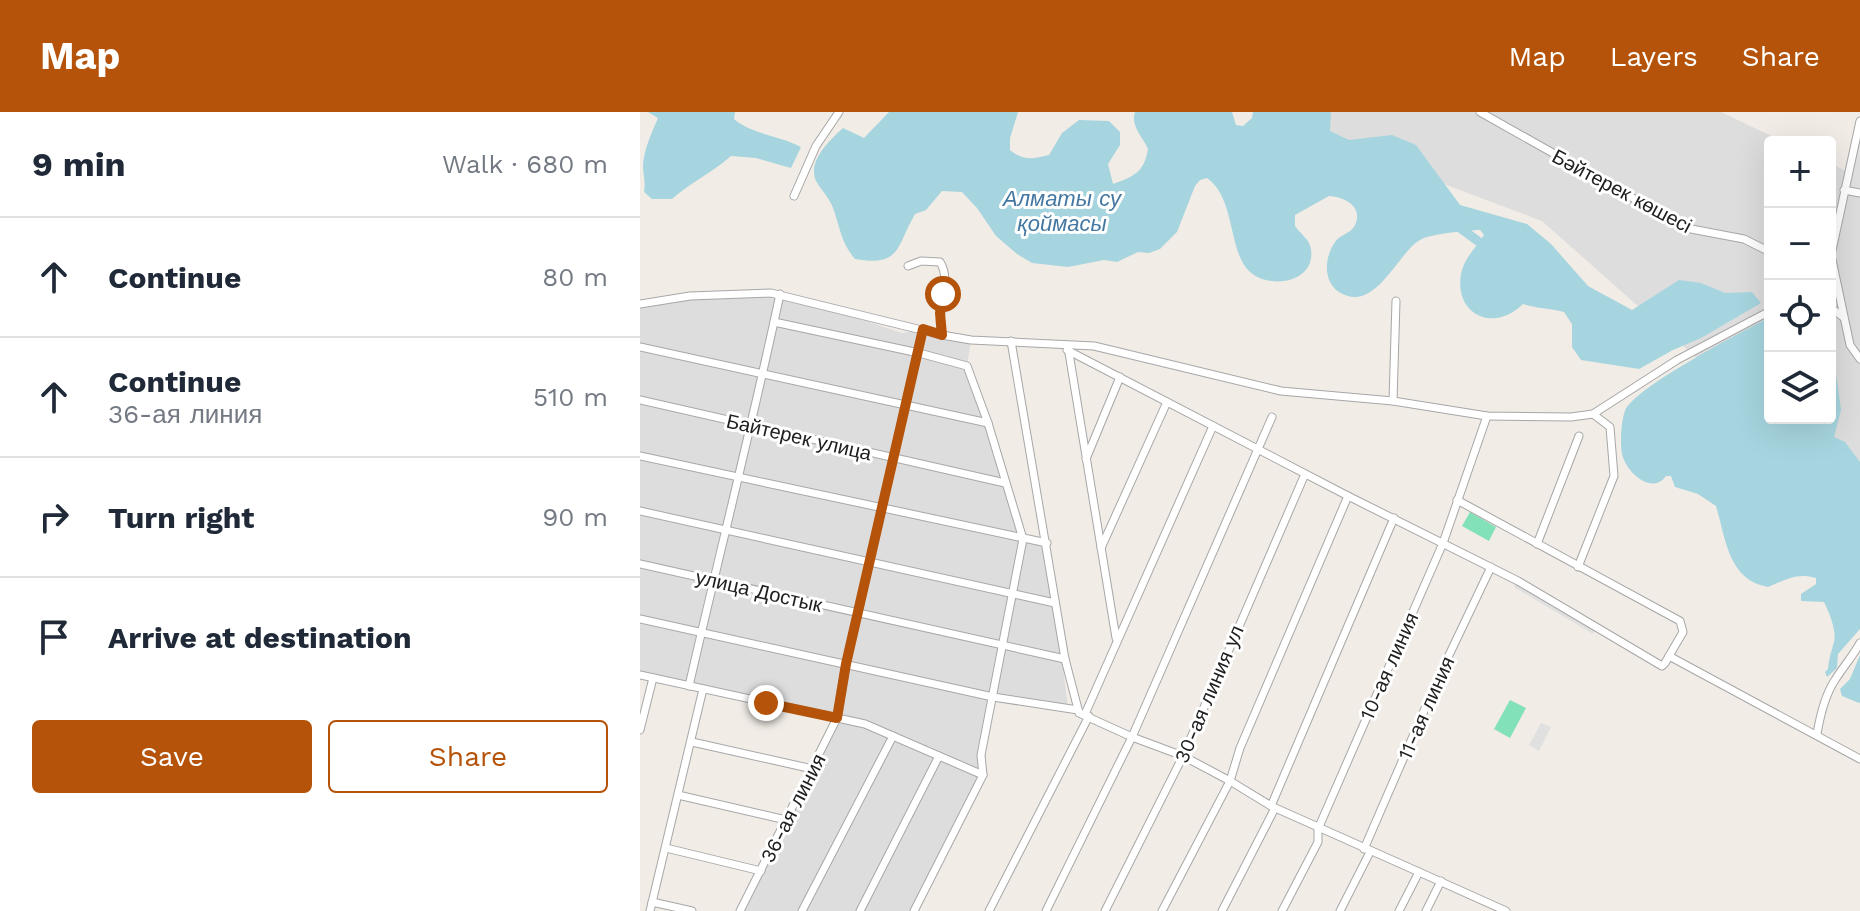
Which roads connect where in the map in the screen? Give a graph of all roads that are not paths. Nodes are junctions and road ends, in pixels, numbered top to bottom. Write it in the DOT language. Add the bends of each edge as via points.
graph roads {
  1 [pos="839,112"];
  2 [pos="1480,112"];
  3 [pos="1860,121"];
  4 [pos="1844,190"];
  5 [pos="1860,193"];
  6 [pos="794,196"];
  7 [pos="1836,230"];
  8 [pos="1764,249"];
  9 [pos="908,266"];
  10 [pos="1833,280"];
  11 [pos="780,294"];
  12 [pos="1396,301"];
  13 [pos="640,304"];
  14 [pos="1836,312"];
  15 [pos="1764,314"];
  16 [pos="1844,319"];
  17 [pos="774,322"];
  18 [pos="923,329"];
  19 [pos="942,335"];
  20 [pos="1011,341"];
  21 [pos="640,347"];
  22 [pos="1068,347"];
  23 [pos="919,353"];
  24 [pos="1860,359"];
  25 [pos="762,373"];
  26 [pos="1120,377"];
  27 [pos="640,400"];
  28 [pos="1393,401"];
  29 [pos="1167,402"];
  30 [pos="906,405"];
  31 [pos="1593,414"];
  32 [pos="1487,416"];
  33 [pos="1272,417"];
  34 [pos="988,423"];
  35 [pos="751,425"];
  36 [pos="1213,426"];
  37 [pos="1579,436"];
  38 [pos="1259,449"];
  39 [pos="640,456"];
  40 [pos="895,459"];
  41 [pos="1086,459"];
  42 [pos="1305,474"];
  43 [pos="738,477"];
  44 [pos="1005,483"];
  45 [pos="1348,496"];
  46 [pos="1457,500"];
  47 [pos="882,509"];
  48 [pos="640,511"];
  49 [pos="1394,518"];
  50 [pos="728,529"];
  51 [pos="1023,539"];
  52 [pos="1047,543"];
  53 [pos="1443,543"];
  54 [pos="1537,544"];
  55 [pos="1101,548"];
  56 [pos="869,561"];
  57 [pos="640,564"];
  58 [pos="1491,567"];
  59 [pos="1578,567"];
  60 [pos="714,580"];
  61 [pos="1013,592"];
  62 [pos="1055,603"];
  63 [pos="858,613"];
  64 [pos="640,619"];
  65 [pos="702,632"];
  66 [pos="1116,640"];
  67 [pos="1860,643"];
  68 [pos="1002,646"];
  69 [pos="1669,656"];
  70 [pos="1065,659"];
  71 [pos="846,664"];
  72 [pos="640,675"];
  73 [pos="653,678"];
  74 [pos="689,686"];
  75 [pos="703,689"];
  76 [pos="993,697"];
  77 [pos="1084,713"];
  78 [pos="837,718"];
  79 [pos="640,730"];
  80 [pos="1817,734"];
  81 [pos="893,736"];
  82 [pos="1132,737"];
  83 [pos="692,742"];
  84 [pos="939,756"];
  85 [pos="1183,756"];
  86 [pos="1860,759"];
  87 [pos="813,769"];
  88 [pos="983,775"];
  89 [pos="1230,781"];
  90 [pos="678,795"];
  91 [pos="1273,807"];
  92 [pos="786,820"];
  93 [pos="1318,829"];
  94 [pos="666,848"];
  95 [pos="1367,851"];
  96 [pos="761,871"];
  97 [pos="1419,872"];
  98 [pos="1441,881"];
  99 [pos="1485,902"];
  100 [pos="651,906"];
  101 [pos="692,911"];
  102 [pos="740,911"];
  103 [pos="802,911"];
  104 [pos="860,911"];
  105 [pos="914,911"];
  106 [pos="989,911"];
  107 [pos="1046,911"];
  108 [pos="1105,911"];
  109 [pos="1162,911"];
  110 [pos="1222,911"];
  111 [pos="1282,911"];
  112 [pos="1340,911"];
  113 [pos="1399,911"];
  114 [pos="1426,911"];
  115 [pos="1481,911"];
  116 [pos="1506,911"];
  1 -- 6 [label="street" via="816,146"];
  2 -- 8 [label="street, Бәйтерек көшесі" via="1686,228 1744,239"];
  3 -- 4 [label="street"];
  4 -- 5 [label="street"];
  4 -- 7 [label="street"];
  9 -- 19 [label="street" via="940,262 944,269"];
  10 -- 16 [label="street"];
  11 -- 13 [label="street" via="690,296"];
  11 -- 17 [label="street"];
  11 -- 18 [label="street"];
  12 -- 28 [label="street"];
  14 -- 16 [label="street"];
  15 -- 31 [label="street" via="1677,360"];
  16 -- 24 [label="street" via="1850,345"];
  17 -- 23 [label="street"];
  17 -- 25 [label="street"];
  18 -- 19 [label="street"];
  18 -- 23 [label="street, 36-ая линия"];
  19 -- 20 [label="street"];
  20 -- 22 [label="street"];
  20 -- 52 [label="street"];
  21 -- 25 [label="street"];
  22 -- 26 [label="street"];
  22 -- 28 [label="street" via="1115,350 1281,391"];
  22 -- 41 [label="street"];
  23 -- 30 [label="street, 36-ая линия"];
  23 -- 34 [label="street" via="967,366"];
  25 -- 30 [label="street"];
  25 -- 35 [label="street"];
  26 -- 29 [label="street"];
  26 -- 41 [label="street"];
  27 -- 35 [label="street, Байтерек улица"];
  28 -- 32 [label="street"];
  29 -- 36 [label="street"];
  29 -- 55 [label="street"];
  30 -- 34 [label="street"];
  30 -- 40 [label="street, 36-ая линия"];
  31 -- 32 [label="street"];
  31 -- 59 [label="street" via="1610,427 1614,476"];
  32 -- 46 [label="street, 10-ая линия"];
  33 -- 38 [label="street"];
  34 -- 44 [label="street"];
  35 -- 40 [label="street, Байтерек улица"];
  35 -- 43 [label="street"];
  36 -- 38 [label="street"];
  36 -- 66 [label="street"];
  37 -- 54 [label="street"];
  38 -- 42 [label="street"];
  38 -- 82 [label="street"];
  39 -- 43 [label="street"];
  40 -- 44 [label="street, Байтерек улица"];
  40 -- 47 [label="street, 36-ая линия"];
  41 -- 55 [label="street"];
  42 -- 45 [label="street"];
  42 -- 85 [label="street, 30-ая линия ул"];
  43 -- 47 [label="street"];
  43 -- 50 [label="street"];
  44 -- 51 [label="street"];
  45 -- 49 [label="street"];
  45 -- 89 [label="street"];
  46 -- 53 [label="street, 10-ая линия"];
  46 -- 54 [label="street"];
  47 -- 51 [label="street"];
  47 -- 56 [label="street, 36-ая линия"];
  48 -- 50 [label="street"];
  49 -- 53 [label="street"];
  49 -- 91 [label="street"];
  50 -- 56 [label="street"];
  50 -- 60 [label="street"];
  51 -- 52 [label="street"];
  51 -- 61 [label="street"];
  52 -- 62 [label="street"];
  53 -- 58 [label="street"];
  53 -- 93 [label="street, 10-ая линия"];
  54 -- 59 [label="street"];
  55 -- 66 [label="street"];
  56 -- 61 [label="street"];
  56 -- 63 [label="street, 36-ая линия"];
  57 -- 60 [label="street, улица Достык"];
  58 -- 69 [label="street" via="1662,666"];
  58 -- 95 [label="street, 11-ая линия"];
  59 -- 69 [label="street" via="1680,621 1683,632"];
  60 -- 63 [label="street, улица Достык"];
  60 -- 65 [label="street"];
  61 -- 62 [label="street"];
  61 -- 68 [label="street"];
  62 -- 70 [label="street"];
  63 -- 68 [label="street, улица Достык"];
  63 -- 71 [label="street, 36-ая линия"];
  64 -- 65 [label="street"];
  65 -- 71 [label="street"];
  65 -- 74 [label="street"];
  66 -- 77 [label="street"];
  67 -- 80 [label="street" via="1833,682"];
  68 -- 70 [label="street, улица Достык"];
  68 -- 76 [label="street"];
  69 -- 80 [label="street"];
  70 -- 77 [label="street"];
  71 -- 76 [label="street"];
  71 -- 78 [label="street, 36-ая линия"];
  72 -- 73 [label="street"];
  73 -- 74 [label="street"];
  73 -- 79 [label="street"];
  74 -- 75 [label="street"];
  75 -- 78 [label="street"];
  75 -- 83 [label="street"];
  76 -- 77 [label="street"];
  76 -- 88 [label="street" via="981,755"];
  77 -- 82 [label="street"];
  77 -- 106 [label="street"];
  78 -- 81 [label="street"];
  78 -- 87 [label="street, 36-ая линия"];
  80 -- 86 [label="street"];
  81 -- 84 [label="street"];
  81 -- 103 [label="street"];
  82 -- 85 [label="street"];
  82 -- 107 [label="street"];
  83 -- 87 [label="street"];
  83 -- 90 [label="street"];
  84 -- 88 [label="street"];
  84 -- 104 [label="street"];
  85 -- 89 [label="street"];
  85 -- 108 [label="street, 30-ая линия ул"];
  87 -- 92 [label="street, 36-ая линия"];
  88 -- 105 [label="street"];
  89 -- 91 [label="street"];
  89 -- 109 [label="street"];
  90 -- 92 [label="street"];
  90 -- 94 [label="street"];
  91 -- 93 [label="street"];
  91 -- 110 [label="street"];
  92 -- 96 [label="street, 36-ая линия"];
  93 -- 95 [label="street"];
  93 -- 111 [label="street, 10-ая линия" via="1318,842"];
  94 -- 96 [label="street"];
  94 -- 100 [label="street"];
  95 -- 97 [label="street"];
  95 -- 112 [label="street, 11-ая линия"];
  96 -- 102 [label="street, 36-ая линия"];
  97 -- 98 [label="street"];
  97 -- 113 [label="street"];
  98 -- 99 [label="street"];
  98 -- 114 [label="street"];
  99 -- 115 [label="street"];
  99 -- 116 [label="street"];
  100 -- 101 [label="street"];
}
